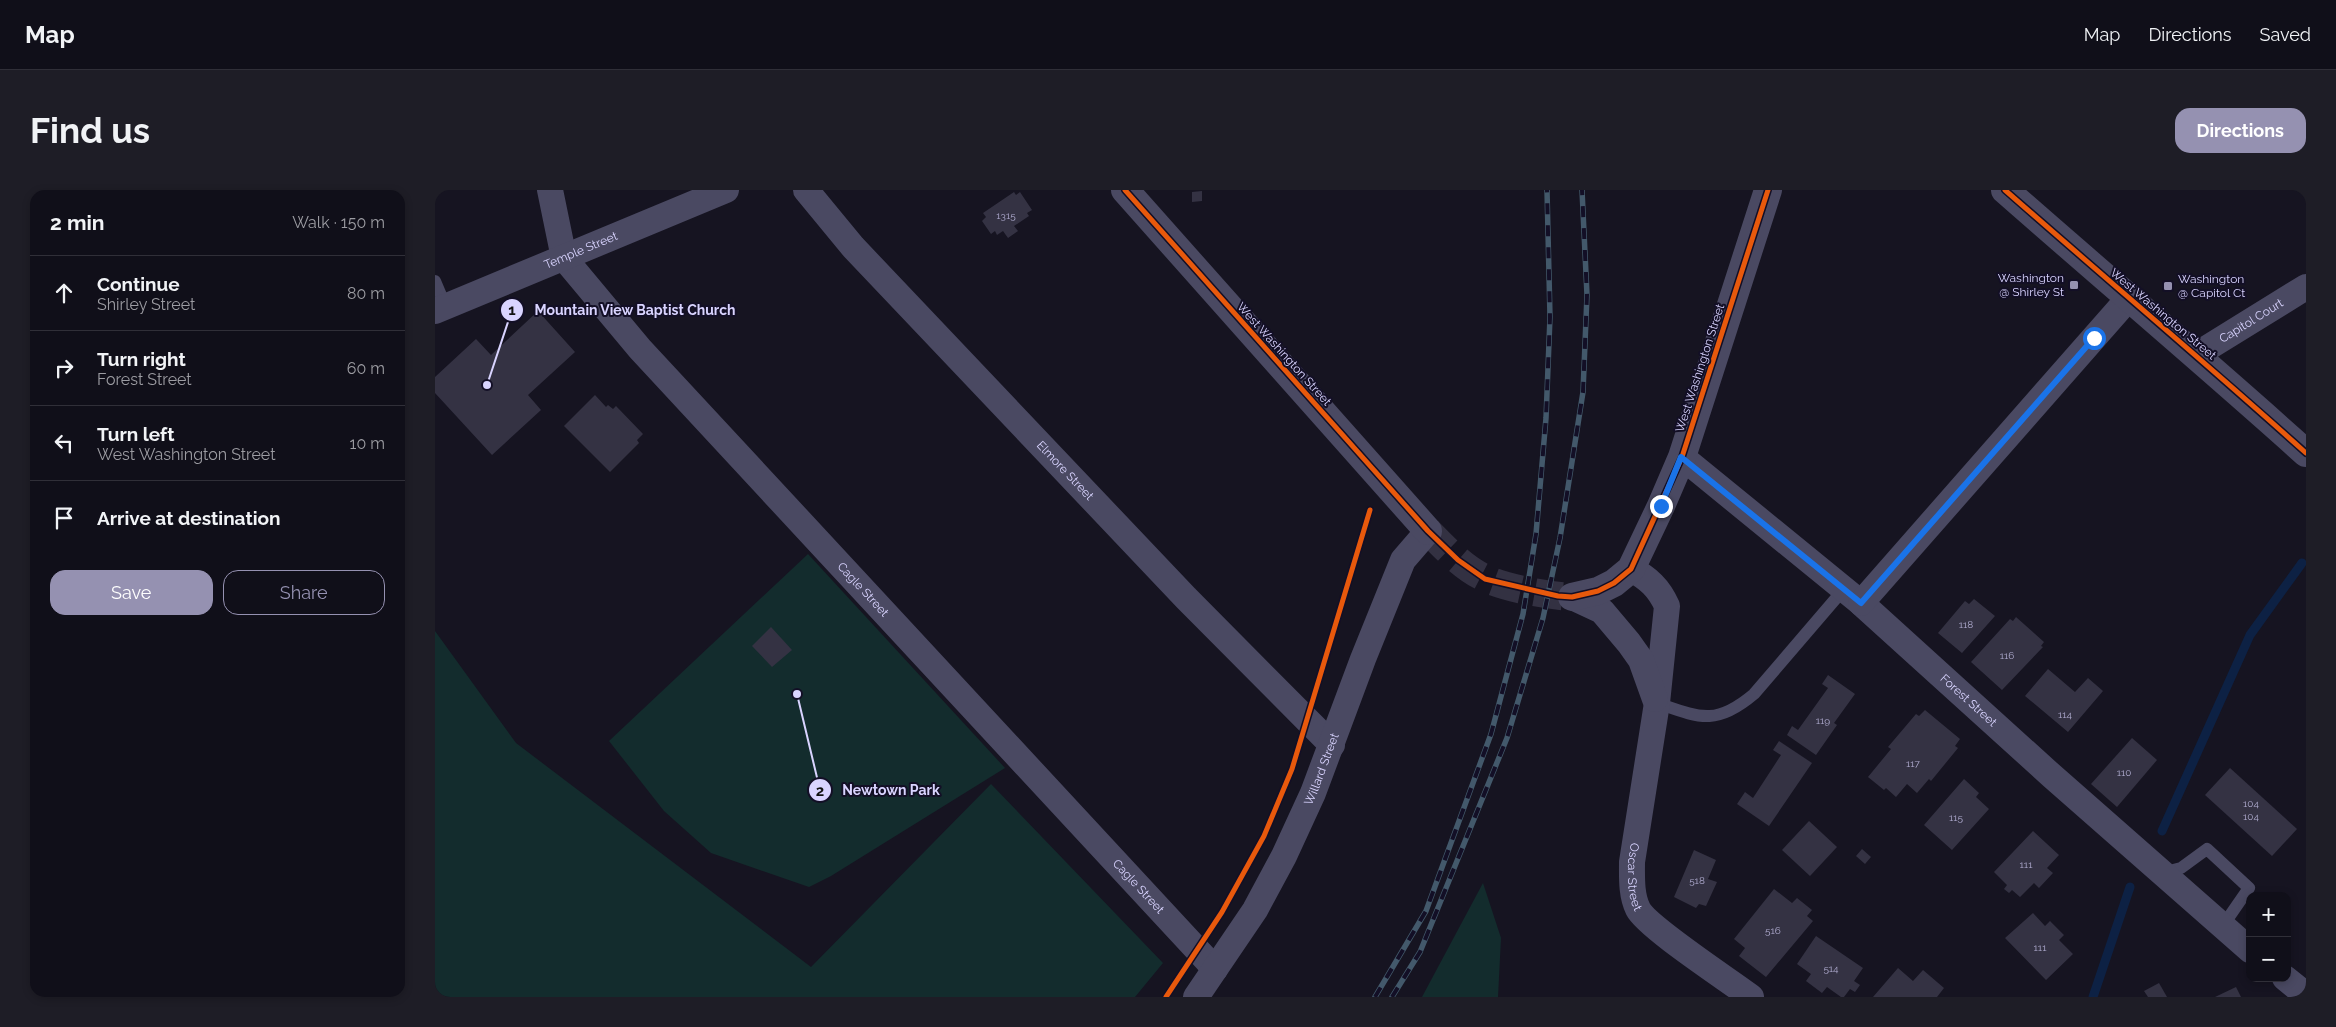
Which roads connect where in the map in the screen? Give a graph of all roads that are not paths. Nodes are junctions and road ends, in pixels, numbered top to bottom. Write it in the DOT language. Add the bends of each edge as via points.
graph roads {
  1 [pos="550,190"];
  2 [pos="726,190"];
  3 [pos="806,190"];
  4 [pos="1125,190"];
  5 [pos="1768,190"];
  6 [pos="2005,190"];
  7 [pos="564,258"];
  8 [pos="435,281"];
  9 [pos="2306,287"];
  10 [pos="2129,299"];
  11 [pos="441,309"];
  12 [pos="2196,355"];
  13 [pos="2306,454"];
  14 [pos="1681,457"];
  15 [pos="1428,531"];
  16 [pos="1631,569"];
  17 [pos="1852,596"];
  18 [pos="1572,597"];
  19 [pos="1657,703"];
  20 [pos="1332,745"];
  21 [pos="2162,873"];
  22 [pos="2222,927"];
  23 [pos="2246,947"];
  24 [pos="1215,969"];
  25 [pos="2290,982"];
  26 [pos="2306,995"];
  27 [pos="1196,997"];
  28 [pos="1751,997"];
  1 -- 7 [label="street, Cagle Street"];
  2 -- 7 [label="street, Temple Street"];
  3 -- 20 [label="street, Elmore Street" via="853,247 1186,598"];
  4 -- 15 [label="street, West Washington Street"];
  5 -- 14 [label="street, West Washington Street"];
  6 -- 10 [label="street, West Washington Street"];
  7 -- 11 [label="street, Temple Street"];
  7 -- 24 [label="street, Cagle Street" via="640,350"];
  8 -- 11 [label="lane"];
  9 -- 12 [label="street, Capitol Court"];
  10 -- 12 [label="street, West Washington Street"];
  10 -- 17 [label="street"];
  12 -- 13 [label="street, West Washington Street"];
  14 -- 16 [label="street, West Washington Street"];
  14 -- 17 [label="street, Forest Street"];
  15 -- 20 [label="street, Willard Street" via="1403,560"];
  16 -- 18 [label="street, West Washington Street" via="1598,591"];
  16 -- 19 [label="street, Oscar Street" via="1647,578 1661,592 1667,606"];
  17 -- 19 [label="lane" via="1738,708 1716,717 1691,715"];
  17 -- 21 [label="street, Forest Street"];
  18 -- 19 [label="street, Oscar Street" via="1602,611 1629,643 1641,660"];
  19 -- 28 [label="street, Oscar Street" via="1632,862 1638,909 1656,927"];
  20 -- 24 [label="street, Willard Street" via="1284,856 1255,910"];
  21 -- 22 [label="street, Forest Street"];
  21 -- 22 [label="lane" via="2181,868 2207,848 2249,888"];
  22 -- 23 [label="street, Forest Street"];
  24 -- 27 [label="street, Willard Street"];
  25 -- 26 [label="street"];
}
